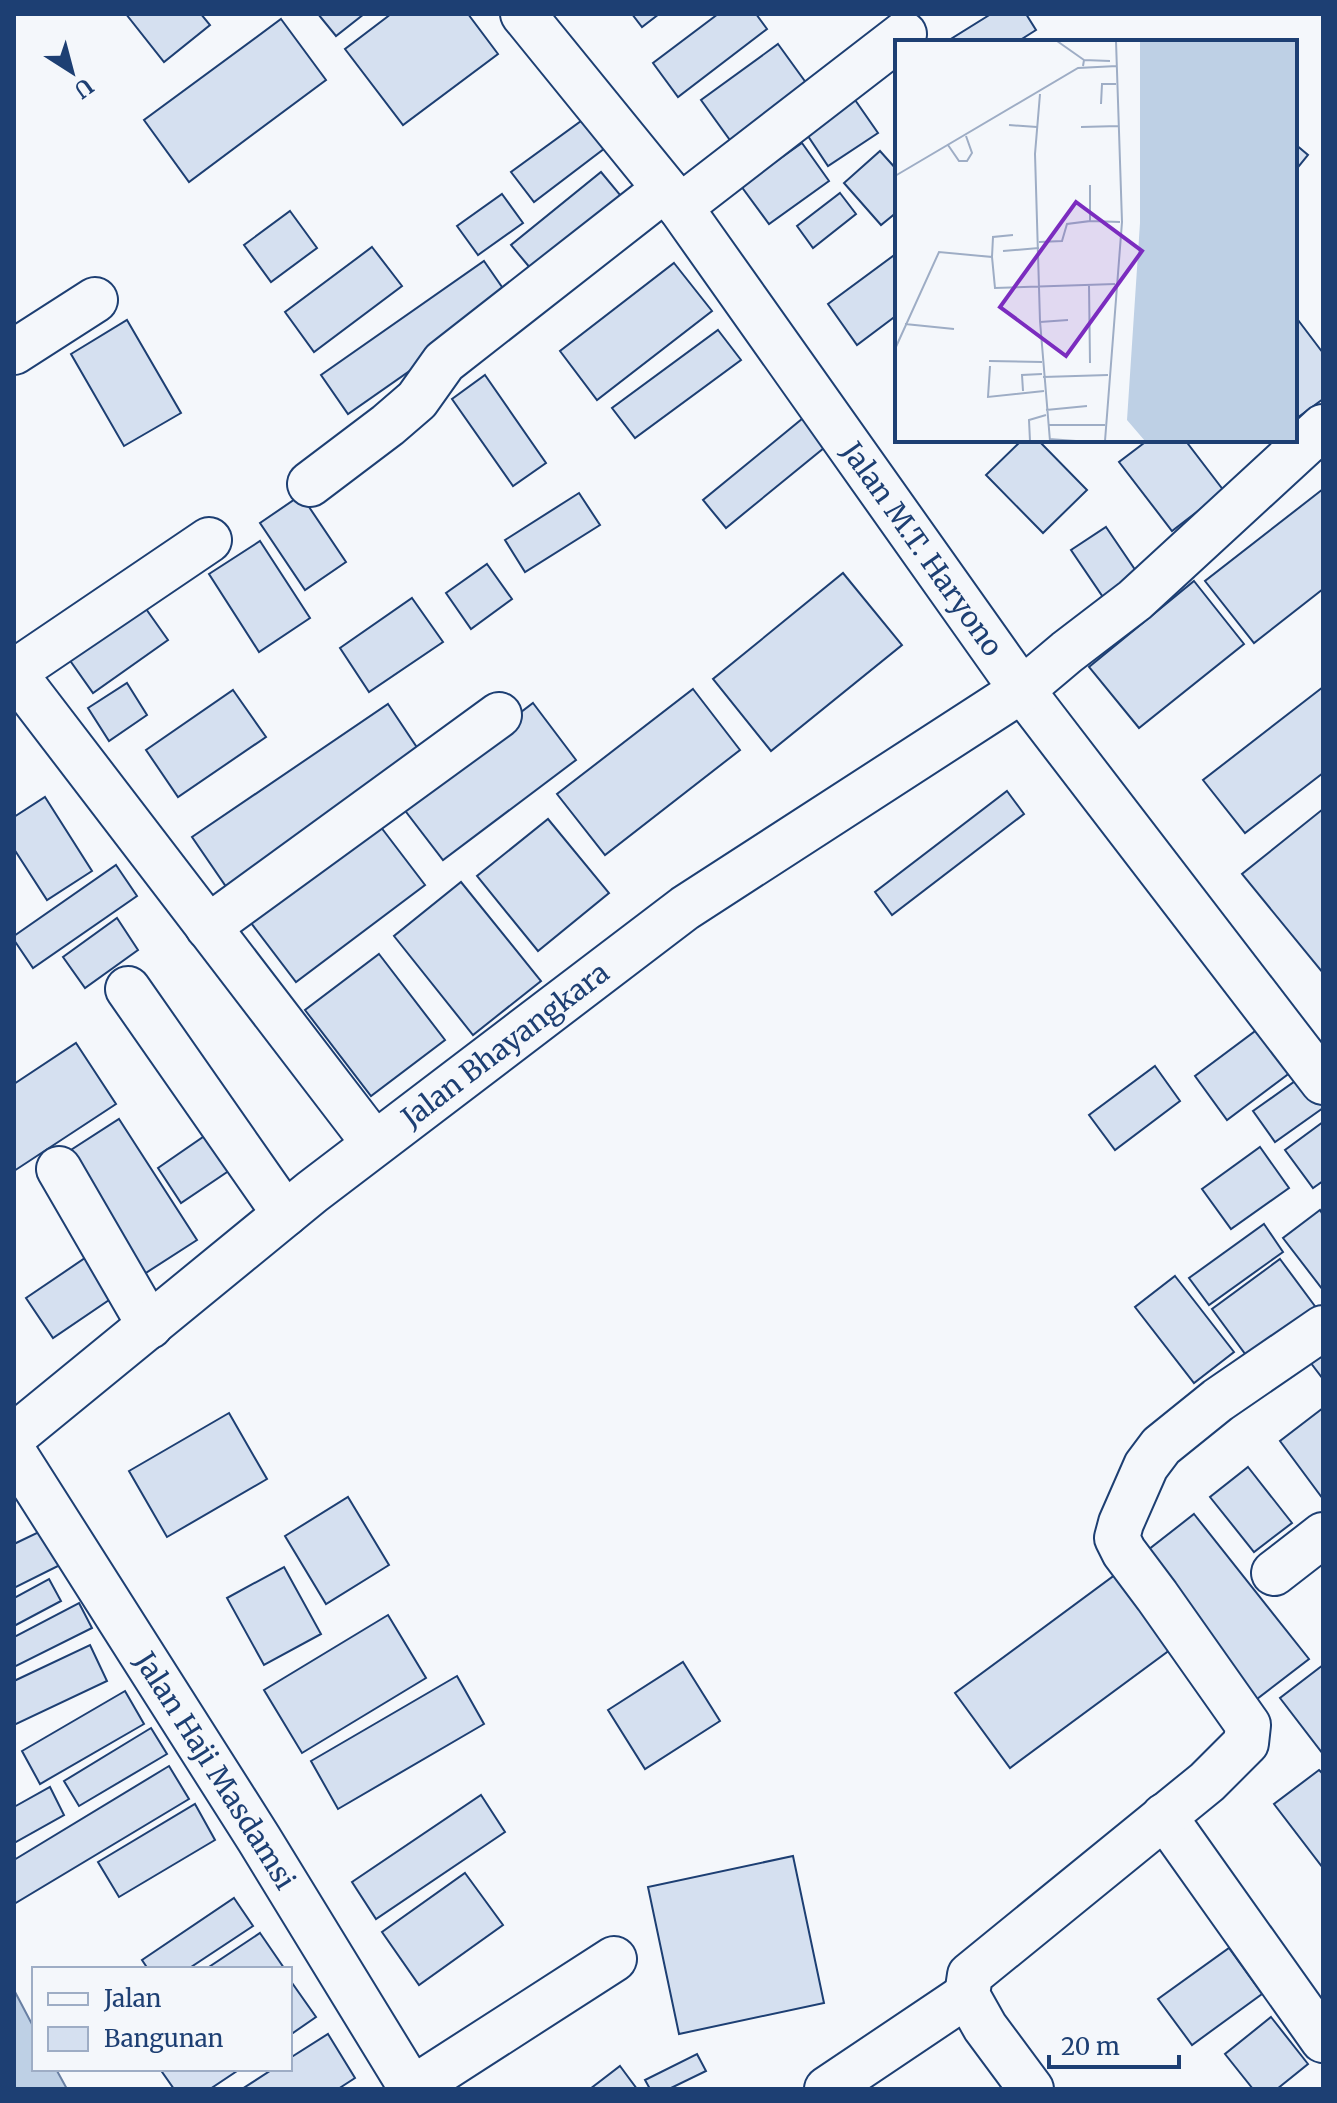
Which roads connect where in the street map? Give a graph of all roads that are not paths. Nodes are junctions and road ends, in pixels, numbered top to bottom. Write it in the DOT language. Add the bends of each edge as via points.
graph roads {
  1 [pos="523,14"];
  2 [pos="904,34"];
  3 [pos="895,40"];
  4 [pos="896,40"];
  5 [pos="673,198"];
  6 [pos="95,300"];
  7 [pos="14,352"];
  8 [pos="1323,427"];
  9 [pos="310,484"];
  10 [pos="209,540"];
  11 [pos="14,673"];
  12 [pos="1022,690"];
  13 [pos="499,715"];
  14 [pos="208,927"];
  15 [pos="128,989"];
  16 [pos="1323,1082"];
  17 [pos="374,1143"];
  18 [pos="59,1169"];
  19 [pos="285,1214"];
  20 [pos="150,1326"];
  21 [pos="1323,1328"];
  22 [pos="14,1436"];
  23 [pos="14,1453"];
  24 [pos="1323,1535"];
  25 [pos="1274,1573"];
  26 [pos="1164,1816"];
  27 [pos="614,1959"];
  28 [pos="967,1995"];
  29 [pos="1323,2040"];
  30 [pos="412,2089"];
  31 [pos="827,2089"];
  32 [pos="1031,2089"];
  1 -- 5 [label="main road, Jalan M.T. Haryono"];
  2 -- 4 [label="main road"];
  3 -- 5 [label="main road"];
  5 -- 9 [label="main road" via="444,362 417,400"];
  5 -- 12 [label="main road, Jalan M.T. Haryono"];
  6 -- 7 [label="main road"];
  8 -- 12 [label="main road, Jalan Bhayangkara" via="1135,600"];
  10 -- 11 [label="main road"];
  11 -- 14 [label="main road"];
  12 -- 16 [label="main road, Jalan M.T. Haryono"];
  12 -- 17 [label="main road, Jalan Bhayangkara" via="685,908"];
  13 -- 14 [label="main road"];
  14 -- 17 [label="main road"];
  15 -- 19 [label="main road"];
  17 -- 19 [label="main road, Jalan Bhayangkara"];
  18 -- 20 [label="main road"];
  19 -- 20 [label="main road, Jalan Bhayangkara"];
  20 -- 22 [label="main road, Jalan Bhayangkara"];
  21 -- 26 [label="main road" via="1161,1446 1146,1466 1121,1523 1117,1538 1124,1552 1248,1725 1246,1743"];
  23 -- 30 [label="main road, Jalan Haji Masdamsi"];
  24 -- 25 [label="main road"];
  26 -- 28 [label="main road" via="970,1975"];
  26 -- 29 [label="main road"];
  27 -- 30 [label="main road"];
  28 -- 31 [label="main road"];
  28 -- 32 [label="main road"];
}
